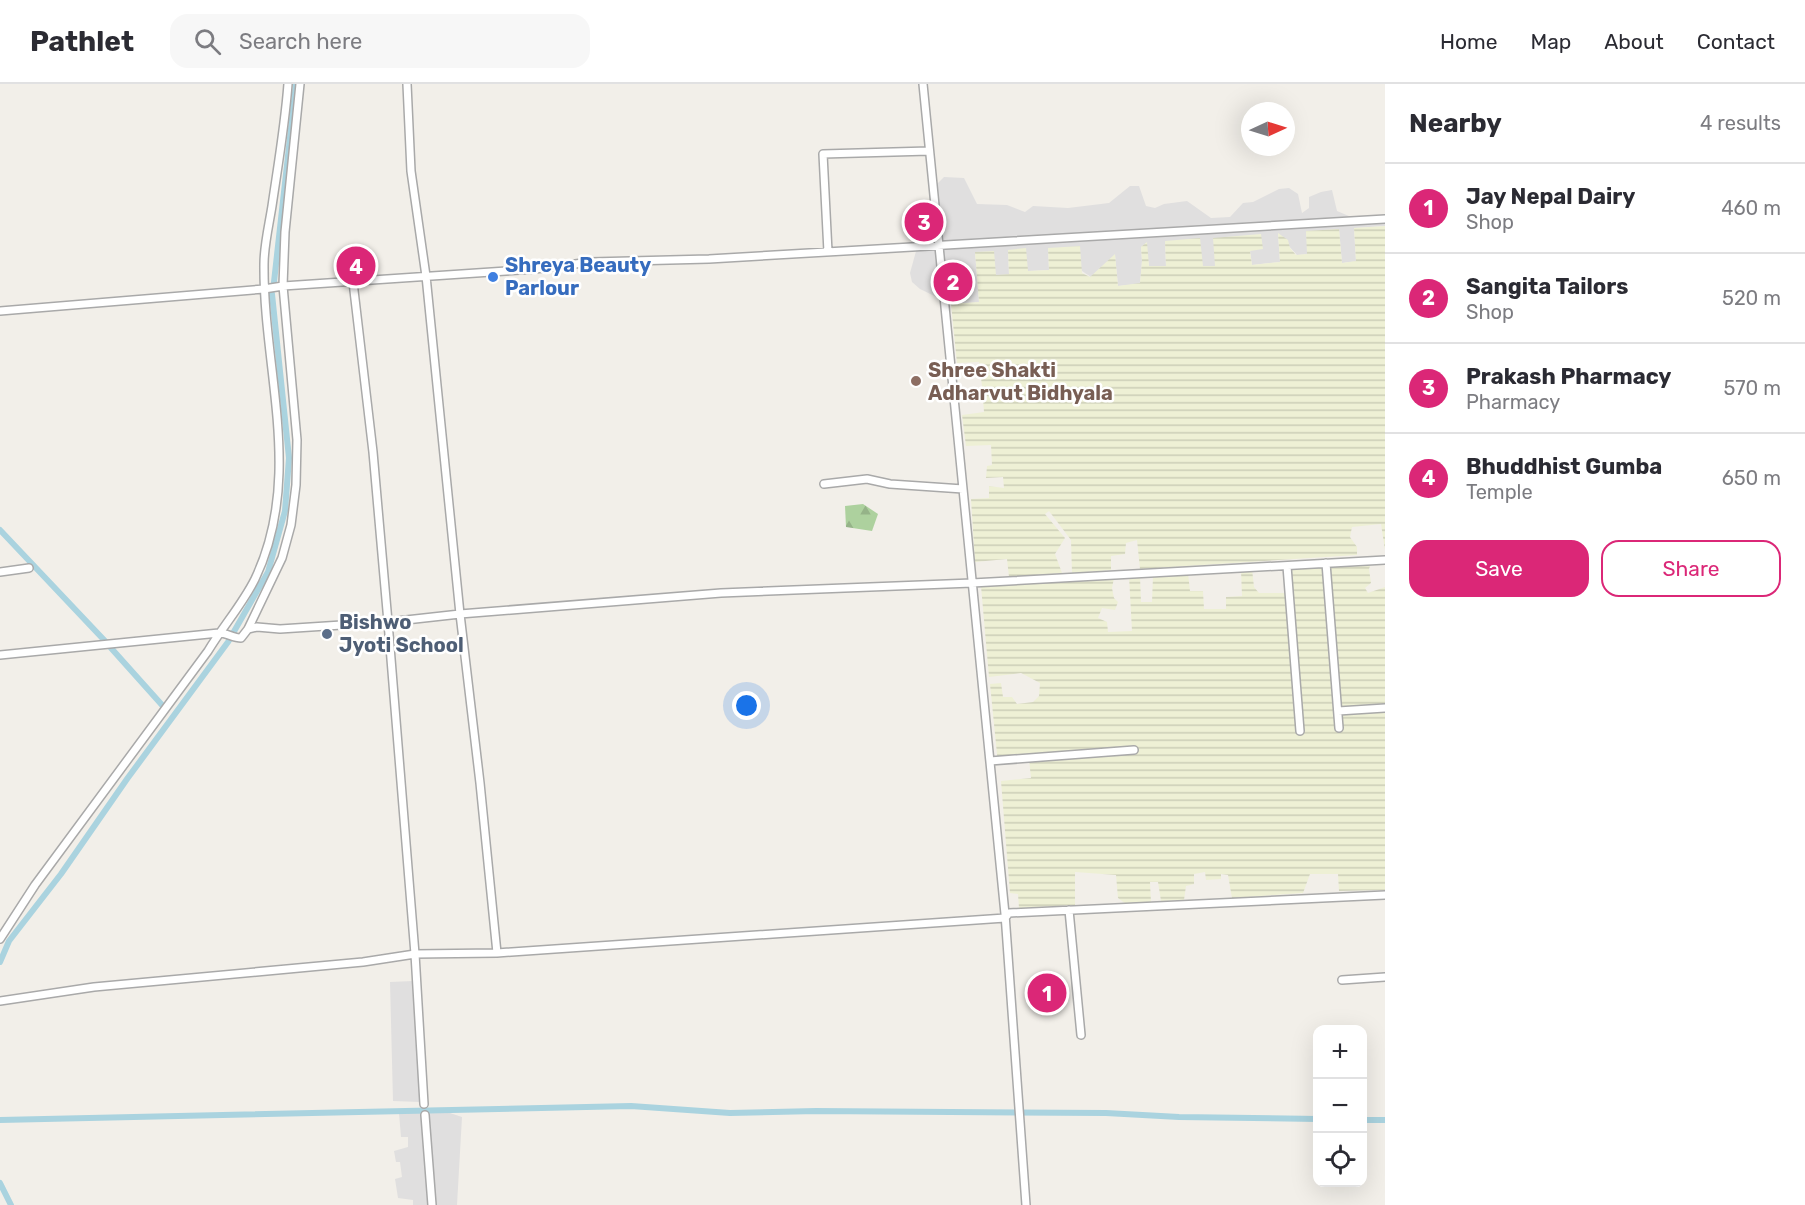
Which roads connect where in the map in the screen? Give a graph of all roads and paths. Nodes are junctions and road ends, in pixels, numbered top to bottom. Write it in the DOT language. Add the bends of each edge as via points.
graph roads {
  1 [pos="288,84"];
  2 [pos="300,84"];
  3 [pos="407,84"];
  4 [pos="923,84"];
  5 [pos="929,151"];
  6 [pos="1385,219"];
  7 [pos="939,245"];
  8 [pos="828,252"];
  9 [pos="426,276"];
  10 [pos="353,282"];
  11 [pos="283,286"];
  12 [pos="264,290"];
  13 [pos="0,311"];
  14 [pos="824,484"];
  15 [pos="963,489"];
  16 [pos="1385,560"];
  17 [pos="1326,563"];
  18 [pos="1287,566"];
  19 [pos="30,568"];
  20 [pos="0,572"];
  21 [pos="972,583"];
  22 [pos="460,614"];
  23 [pos="388,622"];
  24 [pos="248,629"];
  25 [pos="223,633"];
  26 [pos="0,655"];
  27 [pos="1385,708"];
  28 [pos="1338,711"];
  29 [pos="1339,728"];
  30 [pos="1300,731"];
  31 [pos="1134,750"];
  32 [pos="990,761"];
  33 [pos="1385,895"];
  34 [pos="1069,910"];
  35 [pos="1005,918"];
  36 [pos="0,939"];
  37 [pos="497,953"];
  38 [pos="415,954"];
  39 [pos="1385,977"];
  40 [pos="1342,980"];
  41 [pos="0,1001"];
  42 [pos="1081,1035"];
  43 [pos="424,1104"];
  44 [pos="425,1115"];
  45 [pos="432,1205"];
  46 [pos="1026,1205"];
  1 -- 12 [label="street" via="264,261"];
  2 -- 11 [label="street"];
  3 -- 9 [label="street" via="411,171"];
  4 -- 5 [label="street"];
  5 -- 7 [label="street"];
  5 -- 8 [label="street" via="823,154"];
  6 -- 7 [label="street"];
  7 -- 8 [label="street"];
  7 -- 15 [label="street"];
  8 -- 9 [label="street" via="591,262"];
  9 -- 10 [label="street"];
  9 -- 22 [label="street"];
  10 -- 11 [label="street"];
  10 -- 23 [label="street"];
  11 -- 12 [label="street"];
  11 -- 24 [label="street" via="297,440 296,485 282,558"];
  12 -- 13 [label="street"];
  12 -- 25 [label="street" via="277,405 279,492 272,530 256,577"];
  14 -- 15 [label="street" via="867,479"];
  15 -- 21 [label="street"];
  16 -- 17 [label="street"];
  17 -- 18 [label="street"];
  17 -- 28 [label="street"];
  18 -- 21 [label="street"];
  18 -- 30 [label="street"];
  19 -- 20 [label="street"];
  21 -- 22 [label="street" via="721,593"];
  21 -- 32 [label="street"];
  22 -- 23 [label="street"];
  22 -- 37 [label="street"];
  23 -- 24 [label="street"];
  23 -- 38 [label="street"];
  24 -- 25 [label="street" via="241,638"];
  25 -- 26 [label="street"];
  25 -- 36 [label="street" via="35,885"];
  27 -- 28 [label="street"];
  28 -- 29 [label="street"];
  31 -- 32 [label="street"];
  32 -- 35 [label="street"];
  33 -- 34 [label="street"];
  34 -- 35 [label="street" via="1008,913"];
  34 -- 42 [label="street"];
  35 -- 37 [label="street"];
  35 -- 46 [label="street"];
  37 -- 38 [label="street"];
  38 -- 41 [label="street" via="94,987"];
  38 -- 43 [label="street"];
  39 -- 40 [label="street"];
  44 -- 45 [label="street"];
}
